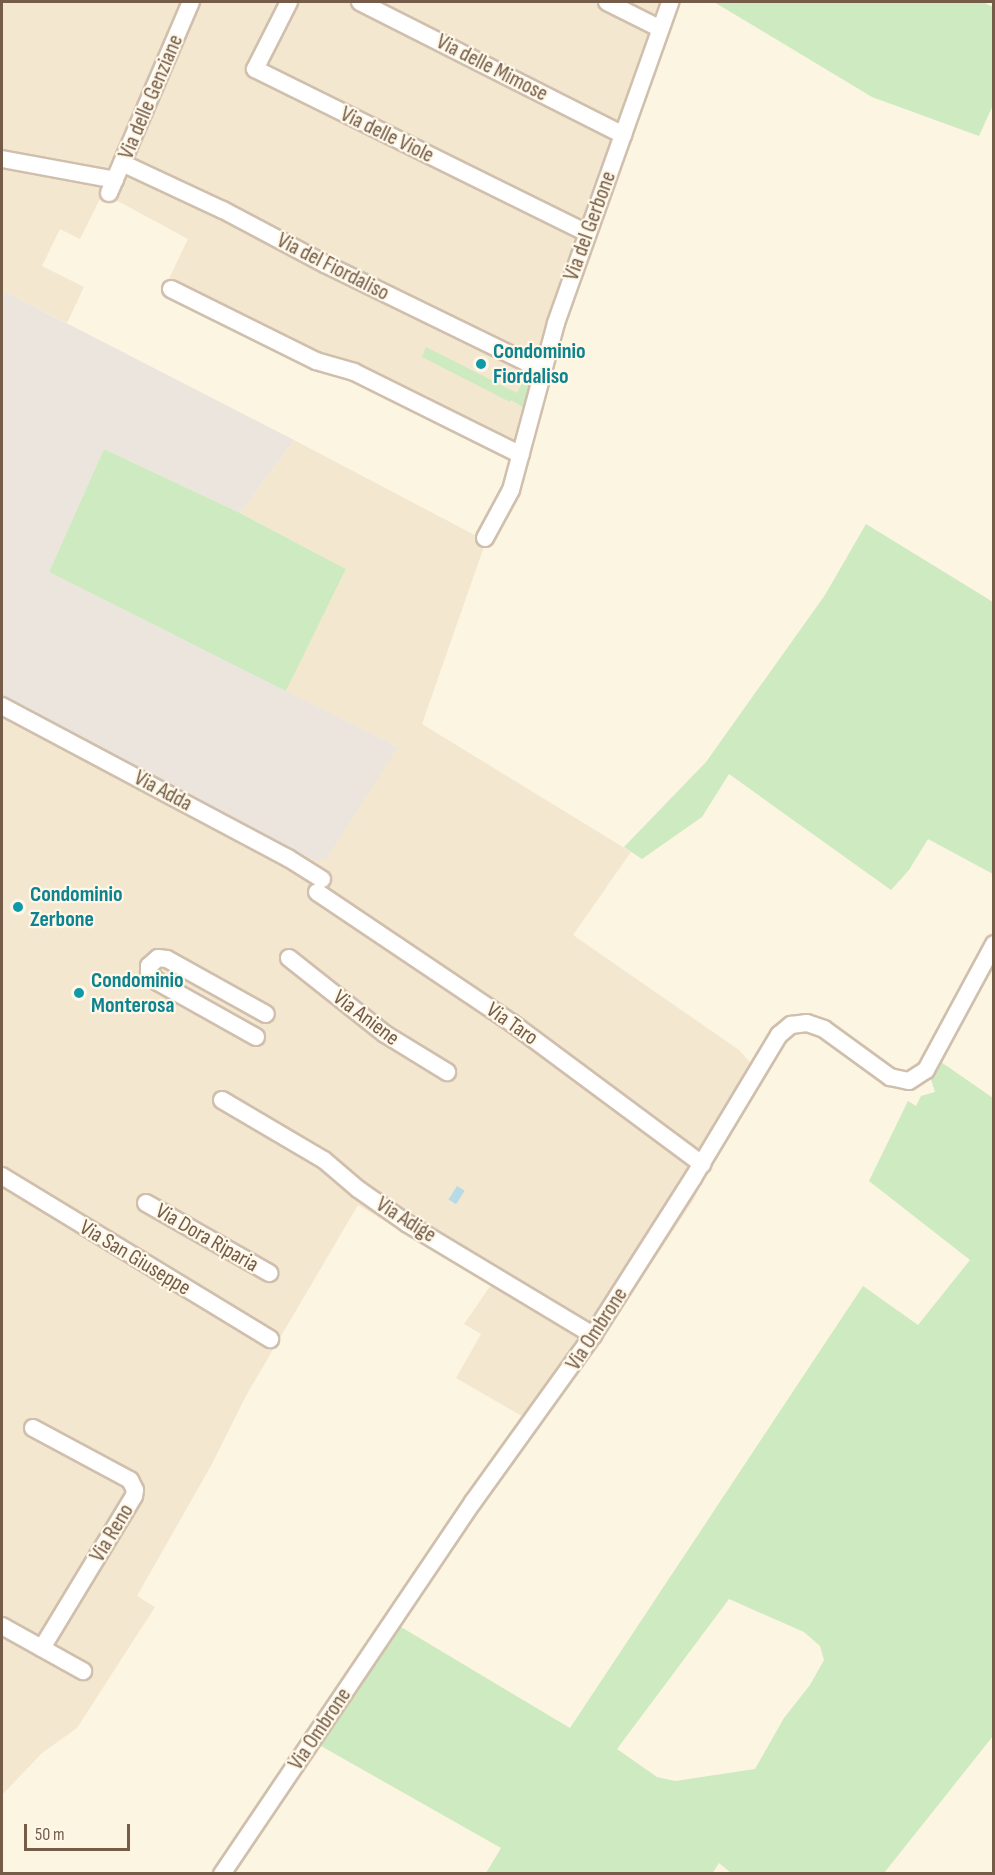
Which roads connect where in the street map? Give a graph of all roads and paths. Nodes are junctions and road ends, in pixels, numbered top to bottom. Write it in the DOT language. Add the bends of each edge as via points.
graph roads {
  1 [pos="191,2"];
  2 [pos="289,2"];
  3 [pos="360,2"];
  4 [pos="607,2"];
  5 [pos="670,2"];
  6 [pos="661,29"];
  7 [pos="623,135"];
  8 [pos="2,159"];
  9 [pos="122,163"];
  10 [pos="587,232"];
  11 [pos="171,289"];
  12 [pos="544,371"];
  13 [pos="521,455"];
  14 [pos="485,538"];
  15 [pos="2,706"];
  16 [pos="319,886"];
  17 [pos="993,944"];
  18 [pos="289,958"];
  19 [pos="266,1014"];
  20 [pos="256,1036"];
  21 [pos="447,1072"];
  22 [pos="222,1100"];
  23 [pos="702,1164"];
  24 [pos="2,1176"];
  25 [pos="146,1203"];
  26 [pos="269,1273"];
  27 [pos="593,1335"];
  28 [pos="270,1339"];
  29 [pos="33,1428"];
  30 [pos="2,1626"];
  31 [pos="42,1648"];
  32 [pos="83,1671"];
  33 [pos="222,1874"];
  1 -- 9 [label="street, Via delle Genziane"];
  2 -- 10 [label="street, Via delle Viole" via="255,69"];
  3 -- 7 [label="street, Via delle Mimose"];
  4 -- 6 [label="street"];
  5 -- 6 [label="street, Via del Gerbone"];
  6 -- 7 [label="street, Via del Gerbone"];
  7 -- 10 [label="street, Via del Gerbone"];
  8 -- 9 [label="street, Via delle Genziane" via="112,186"];
  9 -- 12 [label="street, Via del Fiordaliso"];
  10 -- 12 [label="street, Via del Gerbone"];
  11 -- 13 [label="street" via="316,361 354,372"];
  12 -- 13 [label="street, Via del Gerbone"];
  13 -- 14 [label="street, Via del Gerbone" via="511,490"];
  15 -- 16 [label="street, Via Adda" via="288,858"];
  16 -- 23 [label="street, Via Taro"];
  17 -- 23 [label="street, Via Ombrone" via="922,1074 909,1081 890,1077 824,1029 807,1023 791,1025 779,1035"];
  18 -- 21 [label="street, Via Aniene" via="377,1028"];
  19 -- 20 [label="street" via="166,960 158,958 149,966 149,973 158,982"];
  22 -- 27 [label="street, Via Adige" via="324,1160 399,1218"];
  23 -- 27 [label="street, Via Ombrone"];
  24 -- 28 [label="street, Via San Giuseppe"];
  25 -- 26 [label="street, Via Dora Riparia"];
  27 -- 33 [label="street, Via Ombrone" via="473,1502"];
  29 -- 31 [label="street, Via Reno" via="130,1480 135,1490"];
  30 -- 31 [label="street"];
  31 -- 32 [label="street"];
}
